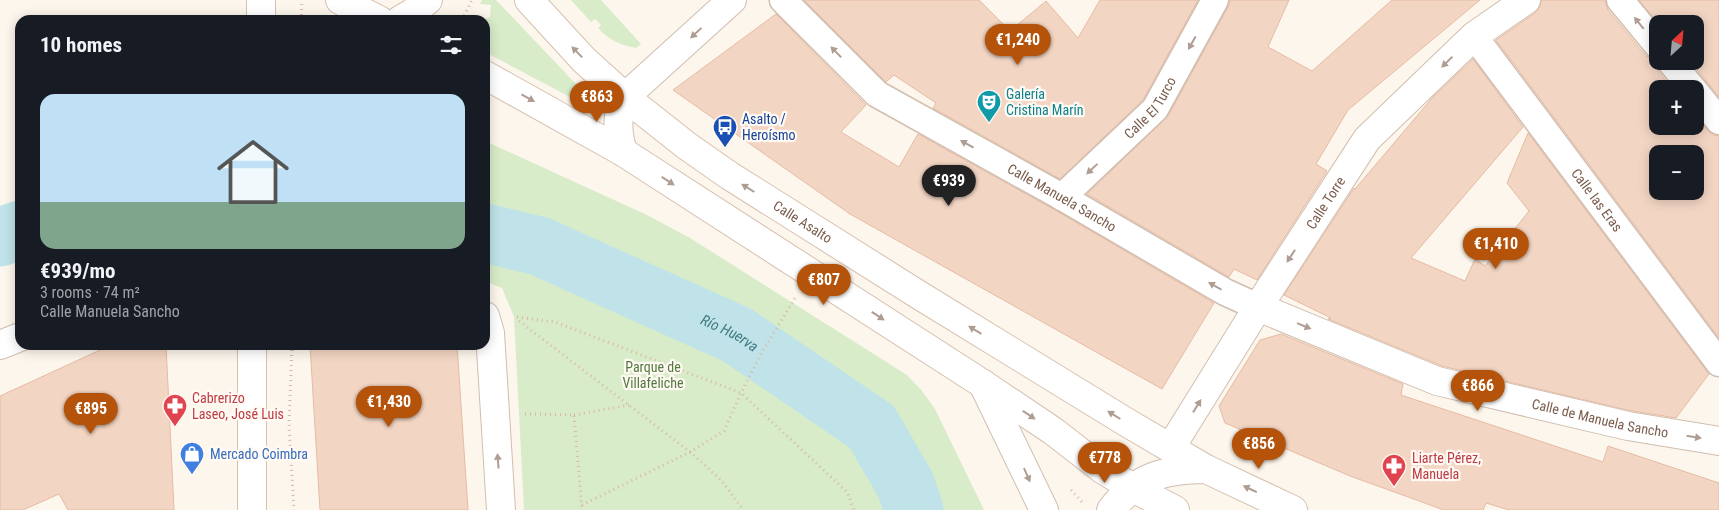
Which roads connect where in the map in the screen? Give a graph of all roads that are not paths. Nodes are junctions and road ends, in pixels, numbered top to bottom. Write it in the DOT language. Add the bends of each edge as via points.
graph roads {
  1 [pos="261,0"];
  2 [pos="340,0"];
  3 [pos="428,0"];
  4 [pos="529,0"];
  5 [pos="732,0"];
  6 [pos="783,0"];
  7 [pos="1215,0"];
  8 [pos="1526,0"];
  9 [pos="1620,0"];
  10 [pos="261,15"];
  11 [pos="369,15"];
  12 [pos="409,15"];
  13 [pos="1649,35"];
  14 [pos="1474,36"];
  15 [pos="1677,70"];
  16 [pos="490,78"];
  17 [pos="1686,80"];
  18 [pos="625,97"];
  19 [pos="1704,102"];
  20 [pos="1719,121"];
  21 [pos="623,152"];
  22 [pos="1062,197"];
  23 [pos="1258,308"];
  24 [pos="490,333"];
  25 [pos="15,339"];
  26 [pos="0,345"];
  27 [pos="252,350"];
  28 [pos="1719,363"];
  29 [pos="983,384"];
  30 [pos="1719,441"];
  31 [pos="1171,448"];
  32 [pos="1206,469"];
  33 [pos="1133,488"];
  34 [pos="252,510"];
  35 [pos="501,510"];
  36 [pos="1044,510"];
  37 [pos="1111,510"];
  38 [pos="1175,510"];
  39 [pos="1293,510"];
  1 -- 10 [label="main road"];
  2 -- 11 [label="main road"];
  3 -- 12 [label="main road"];
  18 -- 4 [label="main road, Calle Asalto, one-way" via="584,60"];
  5 -- 18 [label="main road, one-way"];
  22 -- 6 [label="street, Calle Manuela Sancho, one-way" via="877,94"];
  7 -- 22 [label="street, Calle El Turco, one-way" via="1155,109"];
  8 -- 14 [label="main road, Calle Torre"];
  13 -- 9 [label="street, one-way"];
  14 -- 23 [label="main road, Calle Torre, one-way" via="1367,139"];
  14 -- 28 [label="street, Calle las Eras"];
  15 -- 17 [label="street"];
  16 -- 21 [label="main road, one-way"];
  18 -- 21 [label="main road" via="618,122"];
  31 -- 18 [label="main road, Calle Asalto, one-way" via="918,295 730,176"];
  19 -- 20 [label="street"];
  21 -- 29 [label="main road, one-way"];
  23 -- 22 [label="street, Calle Manuela Sancho, one-way"];
  23 -- 30 [label="main road, Calle de Manuela Sancho, one-way" via="1437,381 1628,426"];
  31 -- 23 [label="main road, Calle Torre, one-way"];
  35 -- 24 [label="main road, one-way"];
  25 -- 26 [label="main road"];
  27 -- 34 [label="main road"];
  29 -- 33 [label="main road, one-way"];
  29 -- 36 [label="main road, one-way"];
  31 -- 32 [label="main road, Calle Asalto"];
  32 -- 33 [label="main road, Calle Asalto" via="1170,471"];
  39 -- 32 [label="main road, Calle Asalto, one-way"];
  33 -- 37 [label="main road, Calle Asalto"];
  33 -- 38 [label="main road"];
}
